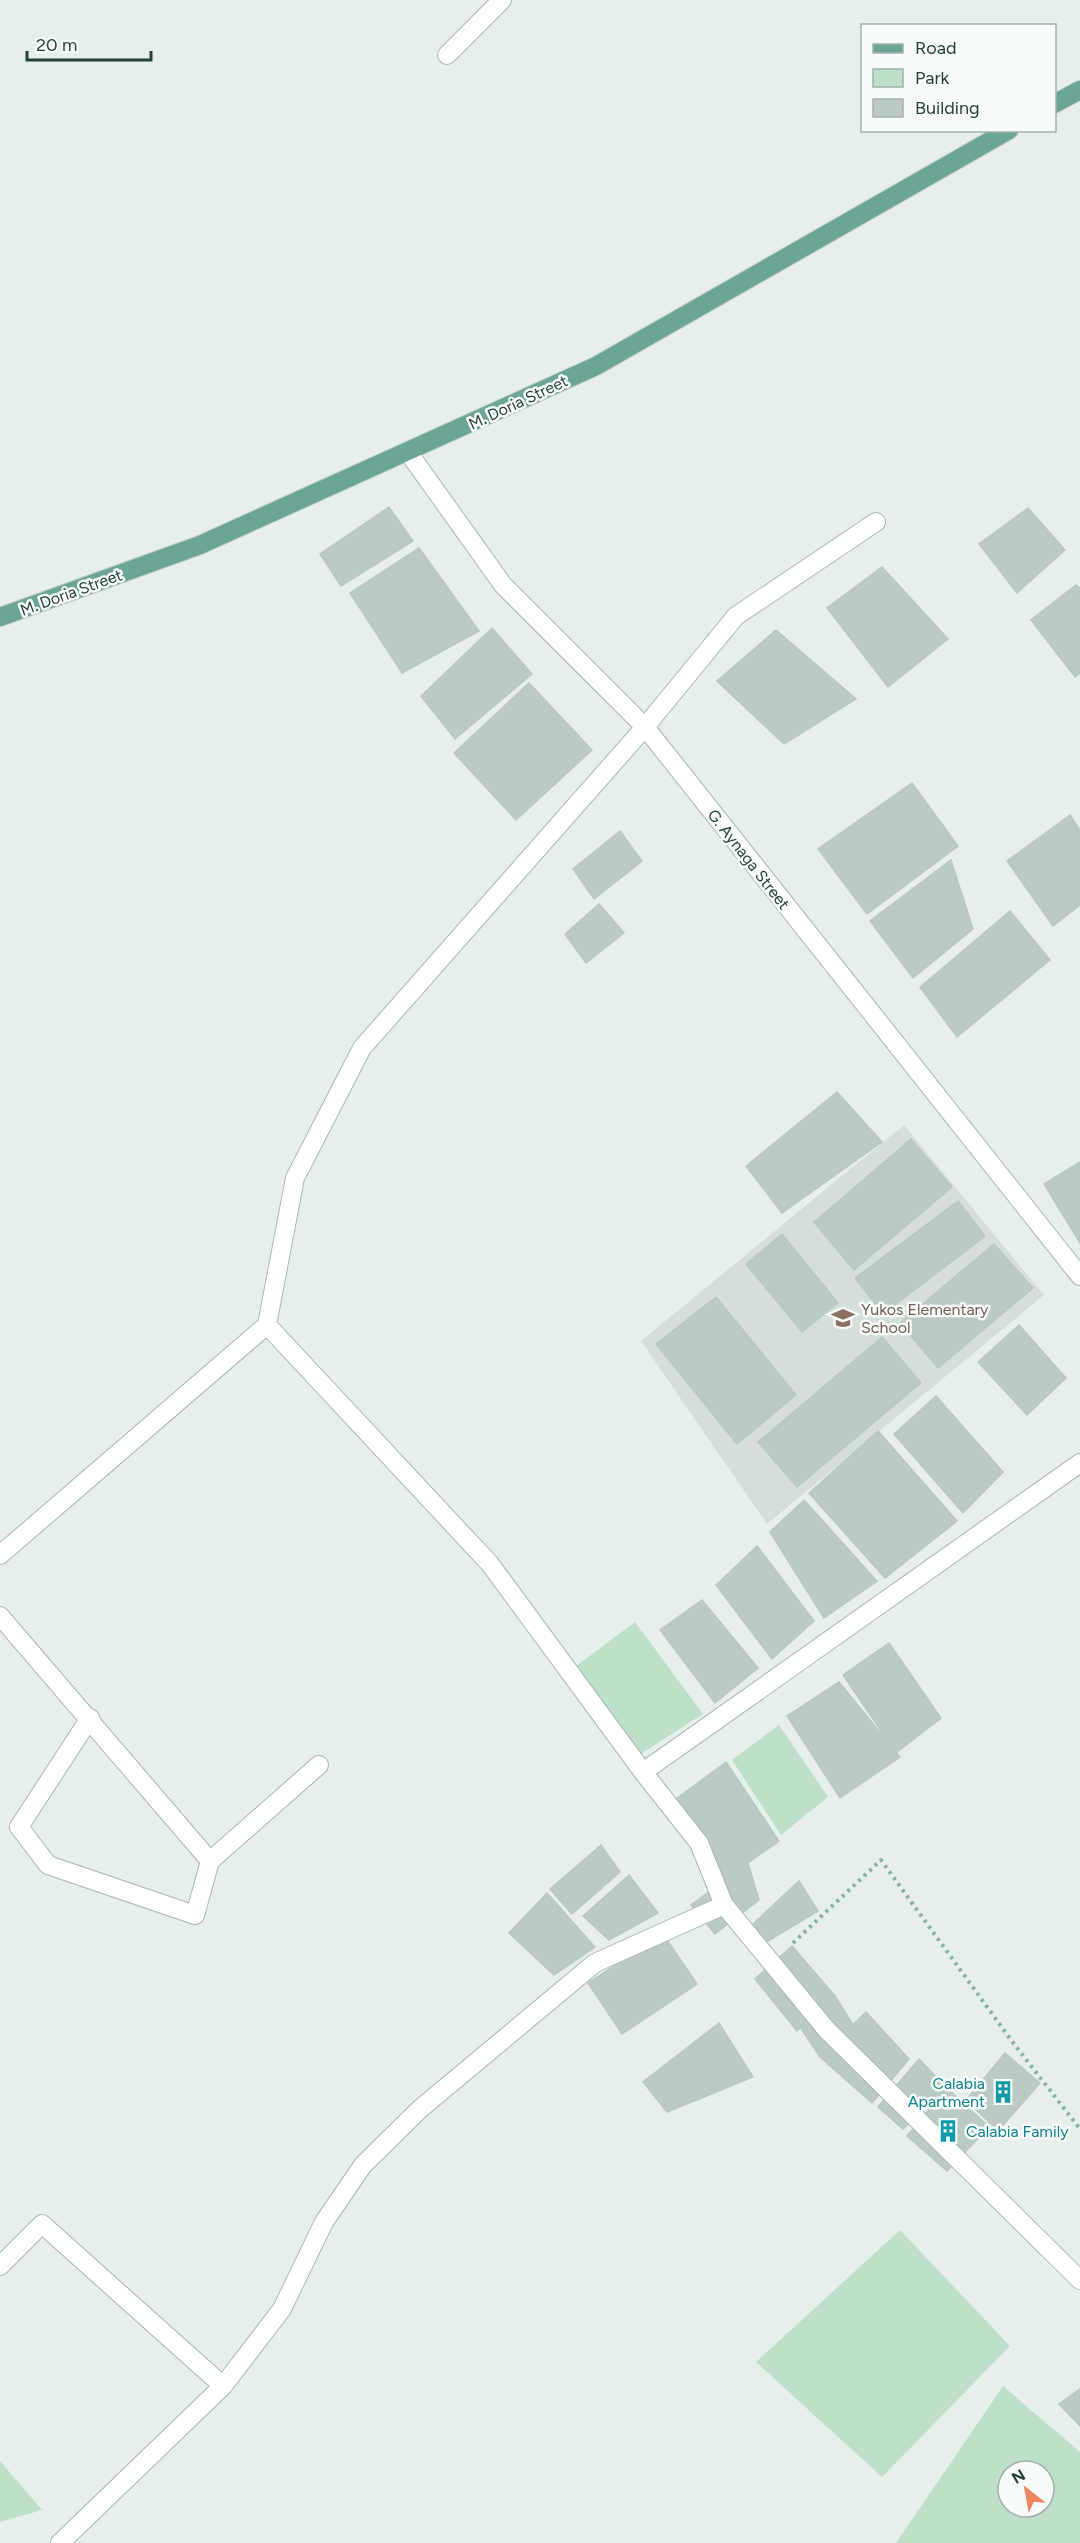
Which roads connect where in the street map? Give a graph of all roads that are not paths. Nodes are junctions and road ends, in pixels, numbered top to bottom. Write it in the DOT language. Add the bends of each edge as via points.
graph roads {
  1 [pos="502,0"];
  2 [pos="447,55"];
  3 [pos="1080,90"];
  4 [pos="1056,103"];
  5 [pos="1006,132"];
  6 [pos="408,452"];
  7 [pos="876,522"];
  8 [pos="0,617"];
  9 [pos="645,727"];
  10 [pos="1080,1276"];
  11 [pos="267,1325"];
  12 [pos="1080,1463"];
  13 [pos="0,1555"];
  14 [pos="0,1616"];
  15 [pos="90,1718"];
  16 [pos="319,1765"];
  17 [pos="643,1772"];
  18 [pos="210,1861"];
  19 [pos="724,1905"];
  20 [pos="0,2266"];
  21 [pos="1080,2280"];
  22 [pos="223,2386"];
  23 [pos="60,2543"];
  1 -- 2 [label="street"];
  3 -- 4 [label="main road"];
  5 -- 6 [label="main road, M. Doria Street" via="596,366"];
  6 -- 8 [label="main road, M. Doria Street" via="200,545"];
  6 -- 9 [label="street, G. Aynaga Street" via="503,585"];
  7 -- 9 [label="street" via="736,616"];
  9 -- 10 [label="street, G. Aynaga Street"];
  9 -- 11 [label="street" via="362,1048 295,1178"];
  11 -- 13 [label="street"];
  11 -- 17 [label="street" via="490,1564"];
  12 -- 17 [label="street"];
  14 -- 15 [label="street"];
  15 -- 18 [label="street"];
  15 -- 18 [label="street" via="19,1827 48,1865 195,1915"];
  16 -- 18 [label="street"];
  17 -- 19 [label="street" via="699,1844"];
  19 -- 21 [label="street" via="826,2029"];
  19 -- 22 [label="street" via="595,1963 420,2109 363,2165 324,2223 282,2309"];
  20 -- 22 [label="street" via="42,2224"];
  22 -- 23 [label="street"];
}
